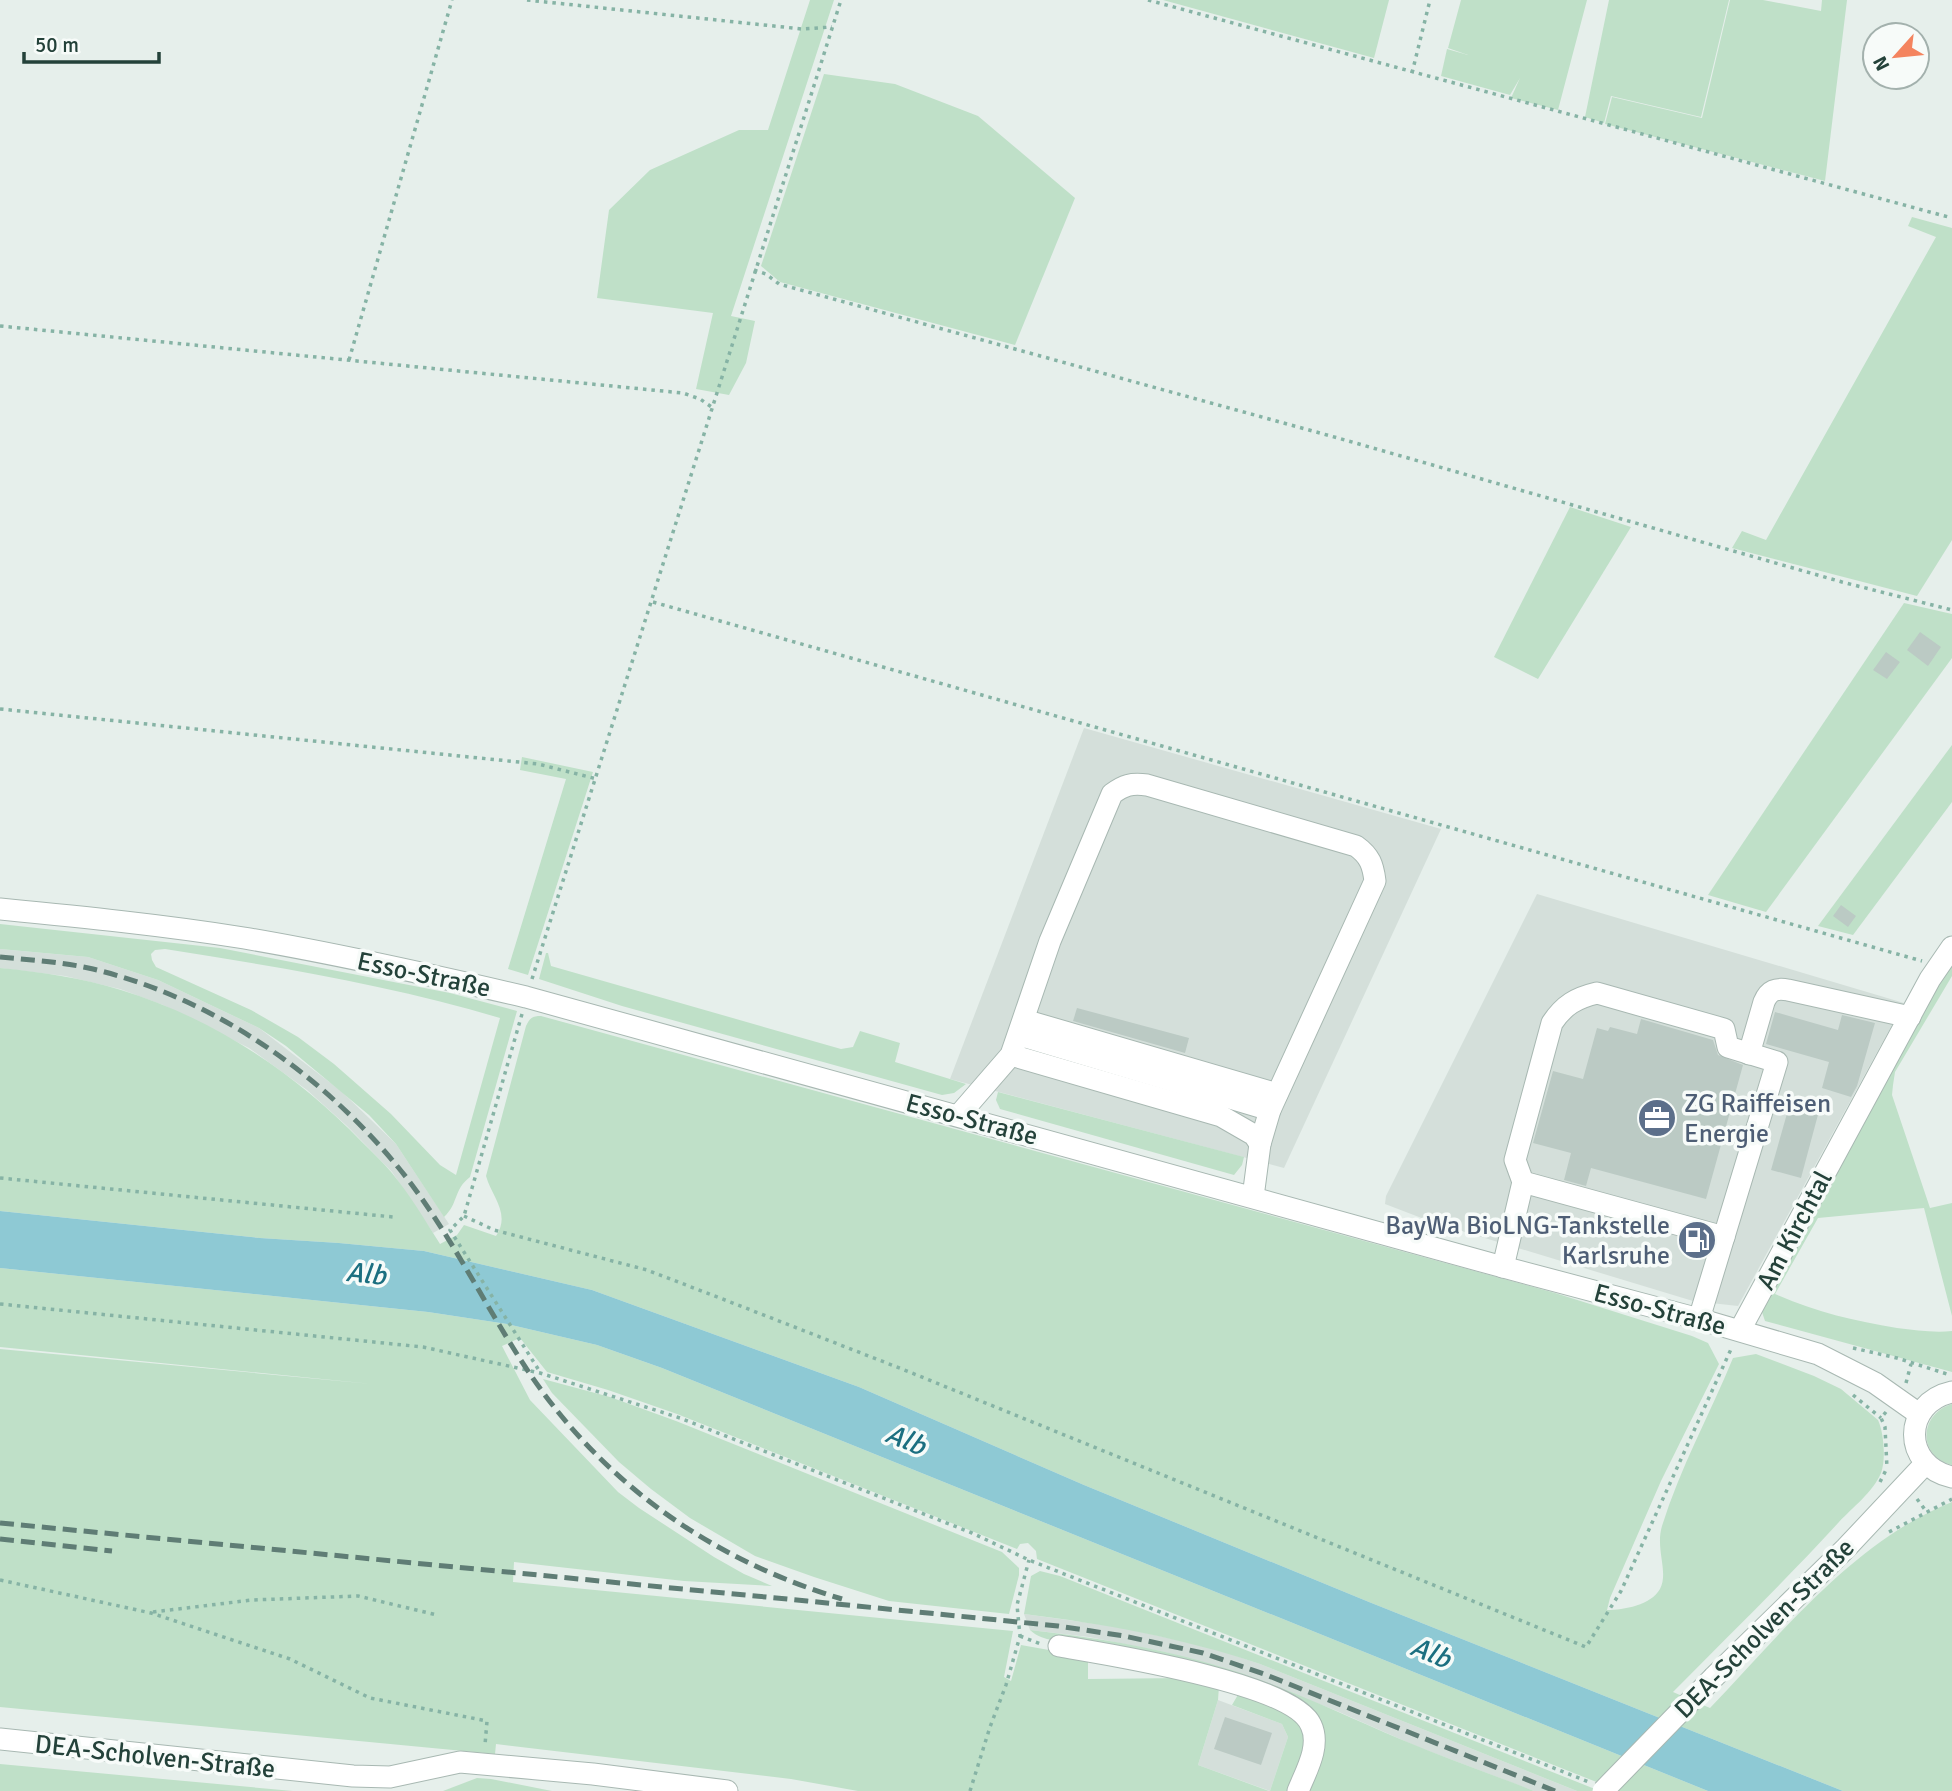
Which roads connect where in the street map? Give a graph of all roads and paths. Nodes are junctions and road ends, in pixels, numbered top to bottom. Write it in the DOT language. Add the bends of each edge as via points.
graph roads {
  1 [pos="452,0"];
  2 [pos="527,0"];
  3 [pos="841,0"];
  4 [pos="1148,0"];
  5 [pos="1430,0"];
  6 [pos="832,27"];
  7 [pos="1412,73"];
  8 [pos="1952,218"];
  9 [pos="754,270"];
  10 [pos="0,326"];
  11 [pos="349,360"];
  12 [pos="713,408"];
  13 [pos="652,602"];
  14 [pos="1952,610"];
  15 [pos="0,709"];
  16 [pos="597,779"];
  17 [pos="0,909"];
  18 [pos="1952,947"];
  19 [pos="1938,965"];
  20 [pos="526,997"];
  21 [pos="1910,1017"];
  22 [pos="1022,1028"];
  23 [pos="1749,1054"];
  24 [pos="1011,1055"];
  25 [pos="1273,1102"];
  26 [pos="959,1115"];
  27 [pos="1260,1144"];
  28 [pos="0,1178"];
  29 [pos="1523,1182"];
  30 [pos="1253,1196"];
  31 [pos="464,1216"];
  32 [pos="393,1217"];
  33 [pos="1724,1237"];
  34 [pos="1503,1267"];
  35 [pos="0,1304"];
  36 [pos="1699,1319"];
  37 [pos="1740,1330"];
  38 [pos="540,1373"];
  39 [pos="1952,1392"];
  40 [pos="1919,1414"];
  41 [pos="1925,1464"];
  42 [pos="1952,1477"];
  43 [pos="1952,1499"];
  44 [pos="1926,1511"];
  45 [pos="1029,1560"];
  46 [pos="0,1580"];
  47 [pos="150,1613"];
  48 [pos="437,1615"];
  49 [pos="1059,1646"];
  50 [pos="0,1739"];
  51 [pos="489,1764"];
  52 [pos="1600,1788"];
  53 [pos="727,1791"];
  54 [pos="970,1791"];
  55 [pos="1298,1791"];
  1 -- 11 [label="path"];
  2 -- 6 [label="path" via="802,29"];
  3 -- 6 [label="path"];
  4 -- 7 [label="path"];
  5 -- 7 [label="path"];
  6 -- 9 [label="path"];
  7 -- 8 [label="path"];
  9 -- 12 [label="path"];
  9 -- 14 [label="path" via="779,284"];
  10 -- 11 [label="path"];
  11 -- 12 [label="path" via="682,393"];
  12 -- 13 [label="path"];
  13 -- 16 [label="path"];
  13 -- 19 [label="path"];
  15 -- 16 [label="path" via="538,764"];
  16 -- 20 [label="path"];
  17 -- 20 [label="street, Esso-Straße" via="242,938 381,963"];
  18 -- 19 [label="street, Am Kirchtal"];
  19 -- 21 [label="street, Am Kirchtal"];
  20 -- 26 [label="street, Esso-Straße"];
  20 -- 31 [label="path"];
  21 -- 23 [label="street" via="1773,990 1764,1002"];
  21 -- 37 [label="street, Am Kirchtal"];
  22 -- 24 [label="street"];
  22 -- 25 [label="street"];
  22 -- 25 [label="street" via="1050,942 1111,794 1133,783 1147,785 1265,819 1356,846 1373,864 1375,881"];
  23 -- 29 [label="street" via="1728,1047 1724,1029 1597,993 1580,997 1562,1008 1552,1023 1515,1160"];
  23 -- 33 [label="street" via="1777,1062"];
  24 -- 26 [label="street"];
  24 -- 27 [label="street" via="1221,1116 1254,1135"];
  25 -- 27 [label="street"];
  26 -- 30 [label="street, Esso-Straße"];
  27 -- 30 [label="street"];
  28 -- 32 [label="path"];
  29 -- 33 [label="street"];
  29 -- 34 [label="street"];
  30 -- 34 [label="street, Esso-Straße"];
  31 -- 37 [label="path" via="494,1230 647,1270 1586,1647 1621,1591"];
  31 -- 38 [label="path" via="450,1230"];
  33 -- 36 [label="street"];
  34 -- 36 [label="street, Esso-Straße"];
  35 -- 38 [label="path" via="423,1347"];
  36 -- 37 [label="street, Esso-Straße"];
  37 -- 40 [label="street, Esso-Straße" via="1833,1360"];
  38 -- 45 [label="path" via="680,1418 972,1533"];
  39 -- 40 [label="street" via="1940,1395"];
  40 -- 41 [label="street" via="1914,1431 1916,1449"];
  41 -- 42 [label="street"];
  41 -- 52 [label="street, DEA-Scholven-Straße, bridge" via="1846,1548"];
  43 -- 44 [label="path"];
  45 -- 52 [label="path"];
  45 -- 54 [label="path" via="1017,1605 1020,1636"];
  46 -- 47 [label="path"];
  47 -- 48 [label="path" via="252,1600 358,1596"];
  47 -- 51 [label="path" via="290,1659 370,1698 487,1721"];
  49 -- 55 [label="street" via="1203,1673 1294,1707 1308,1717 1315,1737"];
  50 -- 51 [label="street, DEA-Scholven-Straße" via="353,1776 390,1777 460,1762"];
  51 -- 53 [label="street, DEA-Scholven-Straße"];
}
